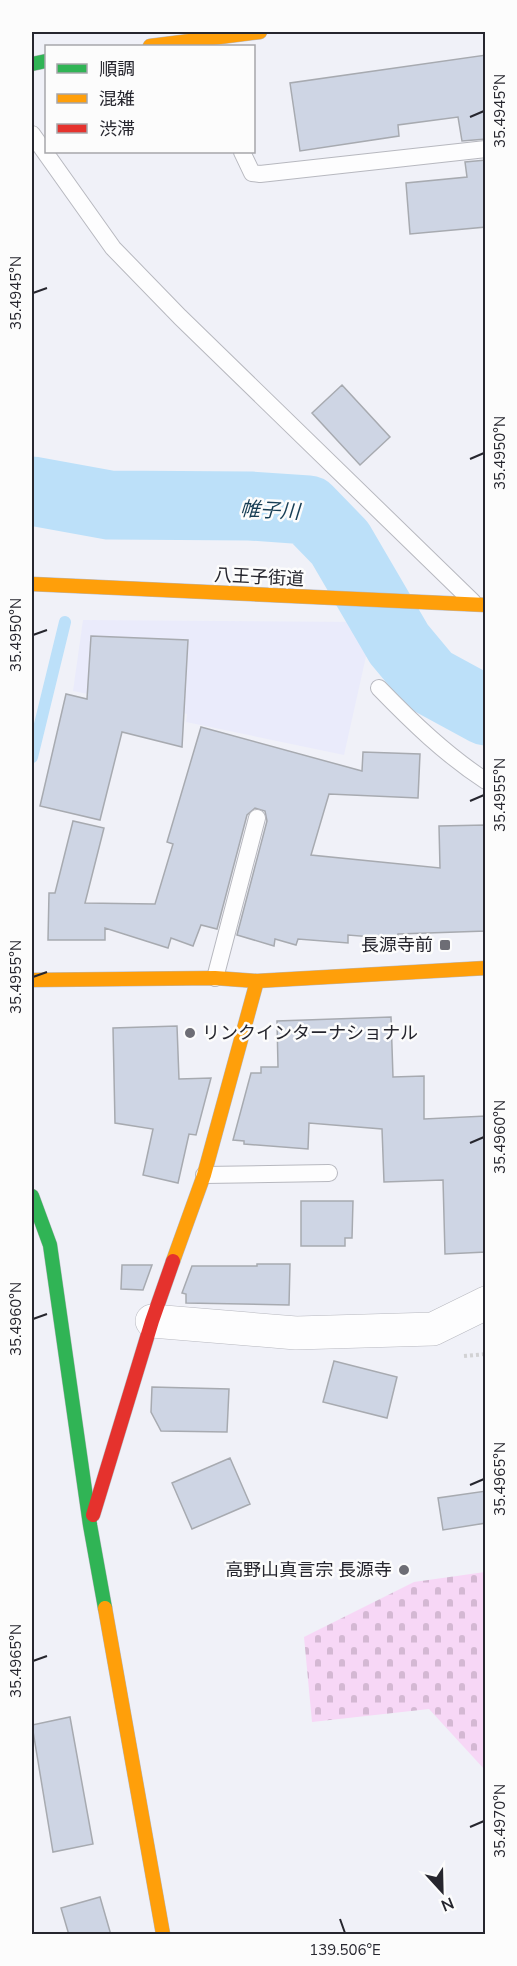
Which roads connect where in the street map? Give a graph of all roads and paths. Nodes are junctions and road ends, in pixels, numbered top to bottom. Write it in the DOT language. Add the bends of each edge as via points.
graph roads {
  1 [pos="260,32"];
  2 [pos="187,40"];
  3 [pos="156,45"];
  4 [pos="32,134"];
  5 [pos="486,149"];
  6 [pos="45,152"];
  7 [pos="46,153"];
  8 [pos="242,153"];
  9 [pos="32,584"];
  10 [pos="481,605"];
  11 [pos="379,688"];
  12 [pos="486,781"];
  13 [pos="257,818"];
  14 [pos="486,968"];
  15 [pos="215,978"];
  16 [pos="32,980"];
  17 [pos="257,981"];
  18 [pos="329,1173"];
  19 [pos="204,1175"];
  20 [pos="32,1196"];
  21 [pos="486,1304"];
  22 [pos="152,1321"];
  23 [pos="90,1525"];
  24 [pos="163,1935"];
  1 -- 2 [label="main road"];
  2 -- 3 [label="main road"];
  4 -- 6 [label="lane"];
  5 -- 8 [label="lane" via="260,174 252,172"];
  7 -- 10 [label="lane" via="113,248"];
  9 -- 10 [label="main road, 八王子街道"];
  11 -- 12 [label="lane" via="463,766"];
  13 -- 15 [label="lane"];
  14 -- 17 [label="main road"];
  15 -- 16 [label="main road"];
  15 -- 17 [label="main road"];
  17 -- 19 [label="main road"];
  18 -- 19 [label="lane"];
  19 -- 22 [label="main road"];
  20 -- 23 [label="main road" via="50,1245"];
  21 -- 22 [label="street" via="433,1329 296,1333"];
  22 -- 23 [label="main road"];
  23 -- 24 [label="main road"];
}
